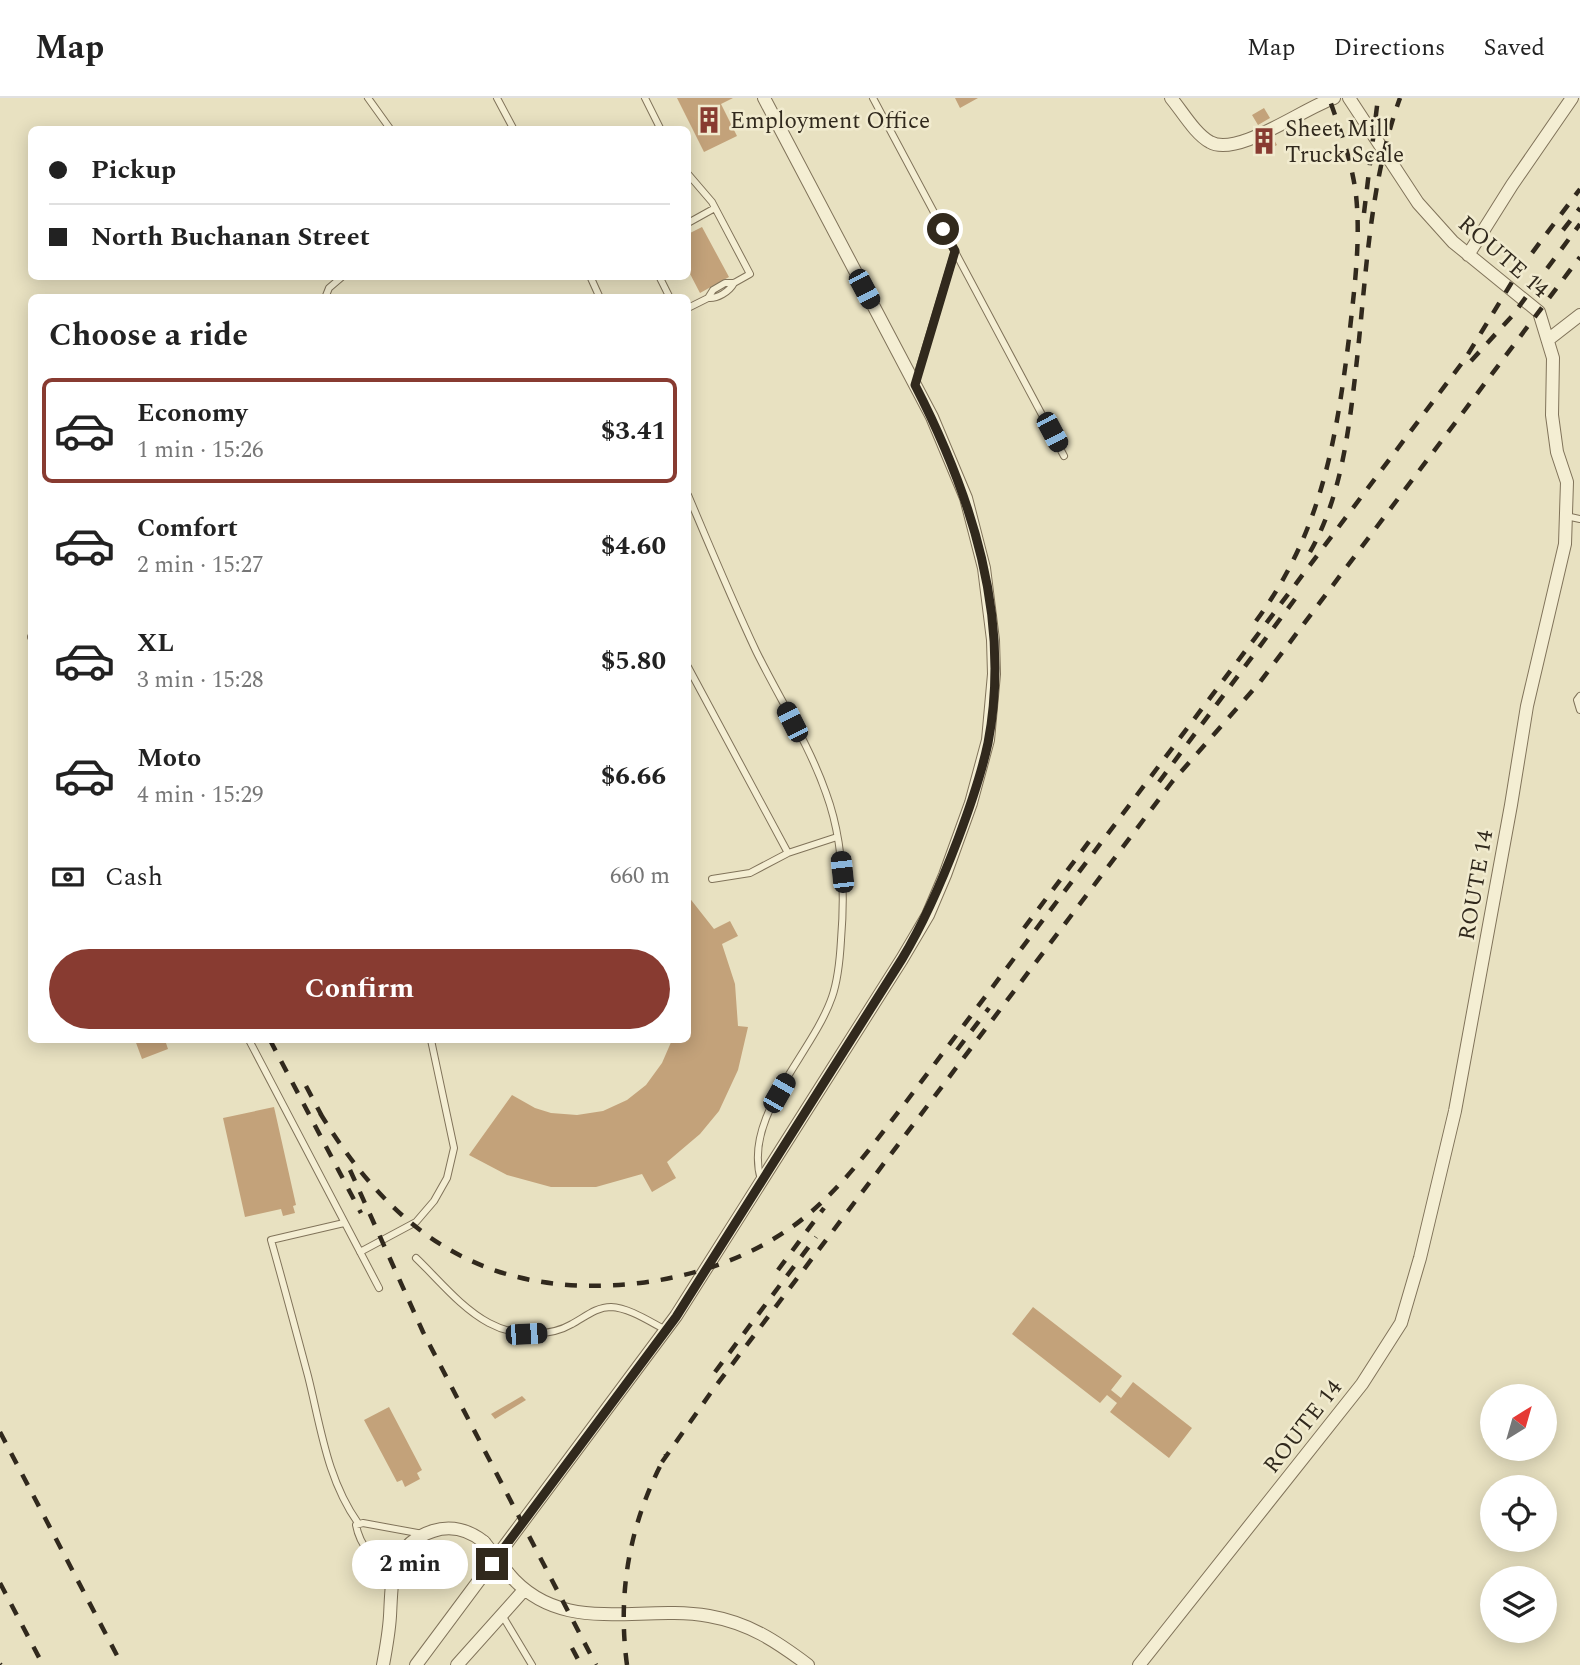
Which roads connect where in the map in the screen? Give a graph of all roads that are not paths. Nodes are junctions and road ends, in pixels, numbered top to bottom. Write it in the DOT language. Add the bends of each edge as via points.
graph roads {
  1 [pos="368,98"];
  2 [pos="497,98"];
  3 [pos="645,98"];
  4 [pos="764,98"];
  5 [pos="873,98"];
  6 [pos="1159,98"];
  7 [pos="1171,98"];
  8 [pos="1334,98"];
  9 [pos="1349,98"];
  10 [pos="1572,98"];
  11 [pos="1183,112"];
  12 [pos="388,126"];
  13 [pos="512,126"];
  14 [pos="659,126"];
  15 [pos="691,178"];
  16 [pos="715,208"];
  17 [pos="691,221"];
  18 [pos="955,251"];
  19 [pos="1468,255"];
  20 [pos="338,280"];
  21 [pos="327,294"];
  22 [pos="691,306"];
  23 [pos="1580,316"];
  24 [pos="1549,339"];
  25 [pos="915,385"];
  26 [pos="1064,456"];
  27 [pos="691,502"];
  28 [pos="1566,516"];
  29 [pos="1580,519"];
  30 [pos="691,673"];
  31 [pos="1580,696"];
  32 [pos="1580,710"];
  33 [pos="837,837"];
  34 [pos="788,853"];
  35 [pos="712,879"];
  36 [pos="250,1043"];
  37 [pos="432,1043"];
  38 [pos="762,1181"];
  39 [pos="344,1223"];
  40 [pos="360,1252"];
  41 [pos="416,1258"];
  42 [pos="379,1287"];
  43 [pos="666,1330"];
  44 [pos="358,1523"];
  45 [pos="425,1534"];
  46 [pos="392,1575"];
  47 [pos="524,1590"];
  48 [pos="502,1615"];
  49 [pos="383,1665"];
  50 [pos="416,1665"];
  51 [pos="457,1665"];
  52 [pos="532,1665"];
  53 [pos="808,1665"];
  54 [pos="1139,1665"];
  1 -- 12 [label="lane"];
  2 -- 13 [label="lane"];
  3 -- 14 [label="lane"];
  4 -- 25 [label="street"];
  5 -- 18 [label="lane"];
  6 -- 11 [label="street"];
  7 -- 11 [label="street"];
  8 -- 11 [label="street" via="1231,145 1208,141"];
  9 -- 19 [label="street, ROUTE 14" via="1418,204"];
  10 -- 19 [label="street"];
  15 -- 16 [label="lane"];
  16 -- 17 [label="lane"];
  16 -- 22 [label="lane" via="750,274 734,283 725,282"];
  18 -- 25 [label="lane"];
  18 -- 26 [label="lane"];
  19 -- 24 [label="street, ROUTE 14" via="1539,312"];
  20 -- 21 [label="lane"];
  23 -- 24 [label="street"];
  24 -- 28 [label="street, ROUTE 14" via="1552,415 1567,482"];
  25 -- 38 [label="street" via="949,455 977,535 989,604 994,674 982,768 928,915"];
  27 -- 33 [label="lane" via="755,648 821,780"];
  28 -- 29 [label="lane"];
  28 -- 54 [label="street, ROUTE 14" via="1565,544 1527,706 1455,1111 1401,1323 1354,1393"];
  30 -- 34 [label="lane"];
  31 -- 32 [label="lane"];
  33 -- 34 [label="lane"];
  33 -- 38 [label="lane" via="843,918 835,985 828,1007 762,1130 756,1157"];
  34 -- 35 [label="lane" via="750,873"];
  36 -- 39 [label="lane"];
  37 -- 40 [label="lane" via="454,1148 447,1178 416,1222"];
  38 -- 43 [label="street"];
  39 -- 40 [label="lane"];
  39 -- 44 [label="lane" via="271,1241 322,1445 342,1500"];
  40 -- 42 [label="lane"];
  41 -- 43 [label="lane" via="465,1306 503,1329 526,1334 557,1331 597,1309 614,1307"];
  43 -- 50 [label="street"];
  44 -- 45 [label="lane"];
  44 -- 46 [label="lane" via="358,1535 370,1556"];
  45 -- 46 [label="street" via="406,1548"];
  45 -- 47 [label="street, bridge" via="444,1528 474,1535"];
  46 -- 49 [label="street"];
  47 -- 48 [label="street"];
  47 -- 53 [label="street" via="567,1611 670,1612 752,1627"];
  48 -- 51 [label="street"];
  48 -- 52 [label="lane"];
}
